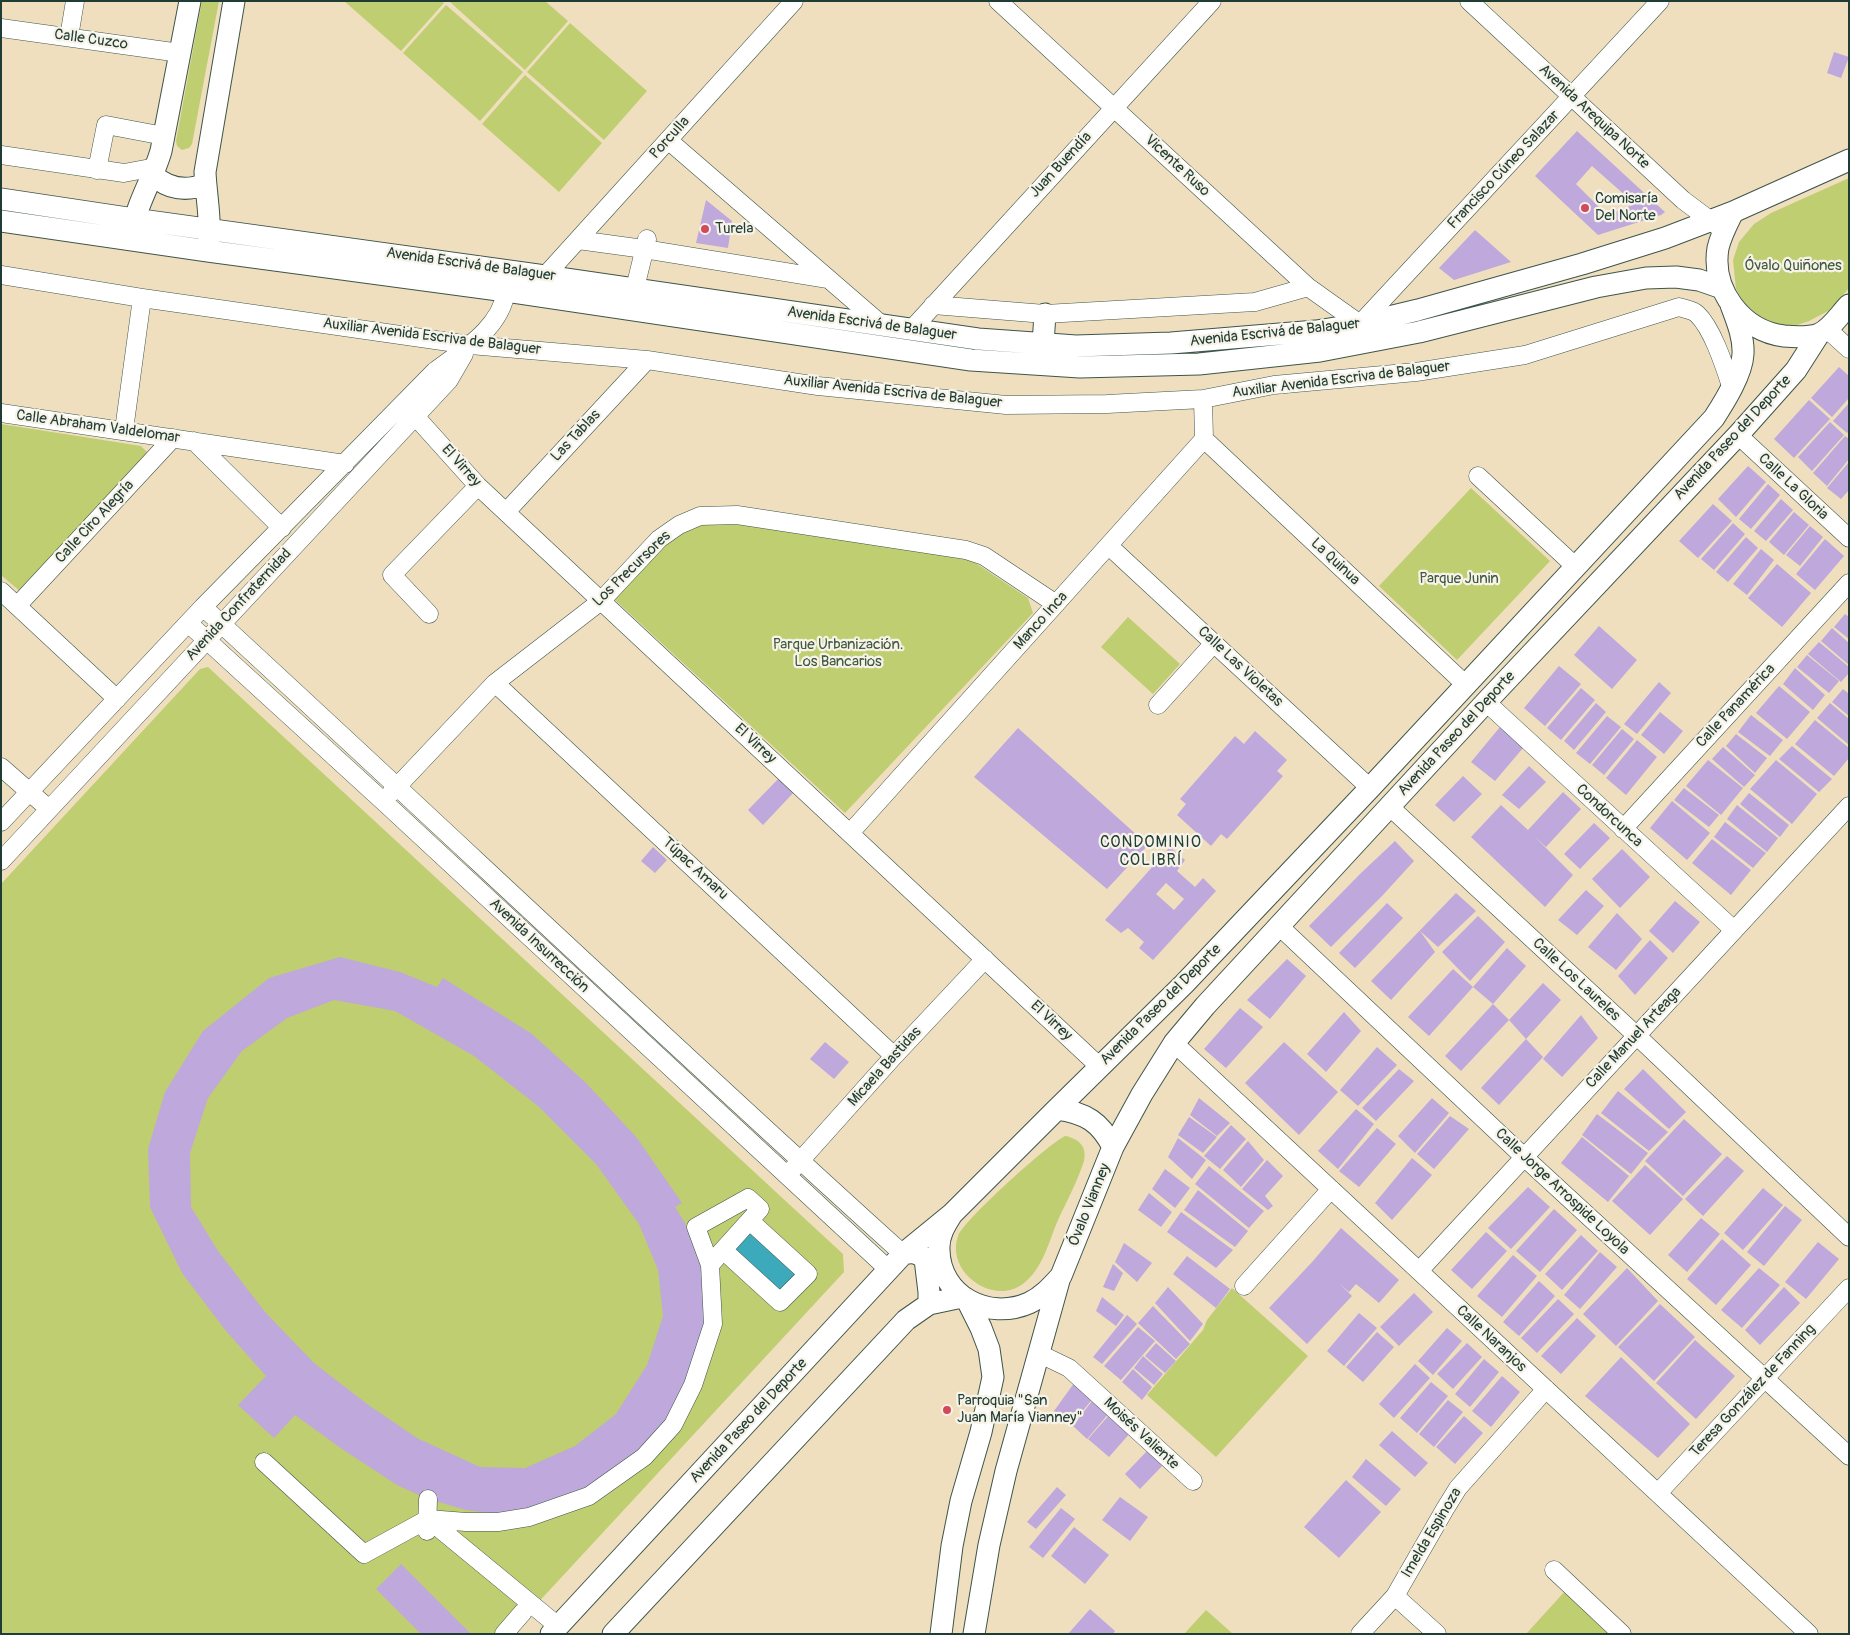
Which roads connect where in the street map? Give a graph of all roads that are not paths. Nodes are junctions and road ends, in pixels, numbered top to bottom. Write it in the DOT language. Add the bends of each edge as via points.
graph roads {
  1 [pos="75,1"];
  2 [pos="190,1"];
  3 [pos="234,1"];
  4 [pos="794,1"];
  5 [pos="998,1"];
  6 [pos="1212,1"];
  7 [pos="1469,1"];
  8 [pos="1660,1"];
  9 [pos="1,28"];
  10 [pos="69,37"];
  11 [pos="180,53"];
  12 [pos="1572,96"];
  13 [pos="1114,108"];
  14 [pos="164,136"];
  15 [pos="668,140"];
  16 [pos="1,155"];
  17 [pos="1849,160"];
  18 [pos="97,170"];
  19 [pos="155,171"];
  20 [pos="206,184"];
  21 [pos="1,199"];
  22 [pos="134,219"];
  23 [pos="1,221"];
  24 [pos="1722,221"];
  25 [pos="210,229"];
  26 [pos="130,240"];
  27 [pos="578,240"];
  28 [pos="646,244"];
  29 [pos="208,251"];
  30 [pos="1,275"];
  31 [pos="545,276"];
  32 [pos="829,279"];
  33 [pos="1308,287"];
  34 [pos="635,288"];
  35 [pos="506,291"];
  36 [pos="1727,297"];
  37 [pos="142,298"];
  38 [pos="933,305"];
  39 [pos="1849,305"];
  40 [pos="1045,314"];
  41 [pos="883,326"];
  42 [pos="911,330"];
  43 [pos="1823,331"];
  44 [pos="1361,334"];
  45 [pos="1042,344"];
  46 [pos="470,345"];
  47 [pos="1849,349"];
  48 [pos="647,360"];
  49 [pos="1732,389"];
  50 [pos="1202,398"];
  51 [pos="1,413"];
  52 [pos="415,416"];
  53 [pos="124,430"];
  54 [pos="1738,435"];
  55 [pos="173,438"];
  56 [pos="1204,439"];
  57 [pos="194,441"];
  58 [pos="345,464"];
  59 [pos="1478,476"];
  60 [pos="478,486"];
  61 [pos="506,512"];
  62 [pos="282,528"];
  63 [pos="1849,538"];
  64 [pos="1109,546"];
  65 [pos="1576,567"];
  66 [pos="1849,583"];
  67 [pos="1,591"];
  68 [pos="601,601"];
  69 [pos="1056,604"];
  70 [pos="17,606"];
  71 [pos="203,607"];
  72 [pos="429,614"];
  73 [pos="188,623"];
  74 [pos="221,624"];
  75 [pos="206,640"];
  76 [pos="1214,643"];
  77 [pos="495,683"];
  78 [pos="1466,685"];
  79 [pos="117,699"];
  80 [pos="1486,702"];
  81 [pos="1158,704"];
  82 [pos="1,767"];
  83 [pos="398,786"];
  84 [pos="1370,788"];
  85 [pos="29,792"];
  86 [pos="384,802"];
  87 [pos="1849,806"];
  88 [pos="1390,807"];
  89 [pos="49,809"];
  90 [pos="1,822"];
  91 [pos="1623,829"];
  92 [pos="850,833"];
  93 [pos="1,861"];
  94 [pos="1278,925"];
  95 [pos="1734,930"];
  96 [pos="985,959"];
  97 [pos="1636,1036"];
  98 [pos="1174,1043"];
  99 [pos="894,1056"];
  100 [pos="1100,1067"];
  101 [pos="1057,1109"];
  102 [pos="1114,1147"];
  103 [pos="1524,1157"];
  104 [pos="800,1161"];
  105 [pos="786,1176"];
  106 [pos="1331,1190"];
  107 [pos="952,1214"];
  108 [pos="750,1221"];
  109 [pos="1849,1237"];
  110 [pos="723,1250"];
  111 [pos="903,1254"];
  112 [pos="710,1265"];
  113 [pos="888,1270"];
  114 [pos="1418,1271"];
  115 [pos="1061,1276"];
  116 [pos="1244,1286"];
  117 [pos="1849,1288"];
  118 [pos="964,1298"];
  119 [pos="929,1304"];
  120 [pos="1040,1354"];
  121 [pos="1764,1378"];
  122 [pos="1546,1389"];
  123 [pos="1849,1456"];
  124 [pos="264,1462"];
  125 [pos="1193,1482"];
  126 [pos="1658,1494"];
  127 [pos="428,1499"];
  128 [pos="428,1519"];
  129 [pos="1554,1570"];
  130 [pos="1395,1596"];
  131 [pos="554,1630"];
  132 [pos="1807,1633"];
  133 [pos="504,1634"];
  134 [pos="613,1634"];
  135 [pos="940,1634"];
  136 [pos="974,1634"];
  137 [pos="1360,1634"];
  138 [pos="1437,1634"];
  139 [pos="1622,1634"];
  1 -- 10 [label="street"];
  2 -- 11 [label="main road"];
  3 -- 20 [label="main road" via="205,172"];
  4 -- 15 [label="street, Porculla"];
  5 -- 13 [label="street, Vicente Ruso"];
  6 -- 13 [label="street, Juan Buendía"];
  7 -- 12 [label="street, Avenida Arequipa Norte"];
  8 -- 12 [label="street, Francisco Cúneo Salazar"];
  9 -- 10 [label="street, Calle Cuzco"];
  10 -- 11 [label="street, Calle Cuzco"];
  11 -- 14 [label="main road"];
  12 -- 24 [label="street, Avenida Arequipa Norte" via="1683,200"];
  12 -- 44 [label="street, Francisco Cúneo Salazar"];
  13 -- 33 [label="street, Vicente Ruso"];
  13 -- 38 [label="street, Juan Buendía"];
  14 -- 18 [label="street" via="106,125"];
  14 -- 19 [label="main road"];
  15 -- 27 [label="street, Porculla"];
  15 -- 32 [label="street"];
  16 -- 18 [label="street"];
  17 -- 24 [label="main road"];
  18 -- 19 [label="street"];
  19 -- 20 [label="main road" via="160,182 171,187 197,188"];
  19 -- 22 [label="main road"];
  20 -- 25 [label="main road"];
  21 -- 22 [label="main road, Avenida Escrivá de Balaguer"];
  22 -- 25 [label="main road, Avenida Escrivá de Balaguer"];
  22 -- 26 [label="main road"];
  23 -- 26 [label="main road, Avenida Escrivá de Balaguer"];
  24 -- 36 [label="main road" via="1718,269"];
  24 -- 44 [label="main road, Avenida Escrivá de Balaguer" via="1418,310"];
  25 -- 29 [label="main road"];
  25 -- 31 [label="main road, Avenida Escrivá de Balaguer"];
  26 -- 29 [label="main road, Avenida Escrivá de Balaguer"];
  27 -- 28 [label="street"];
  27 -- 31 [label="street, Porculla"];
  28 -- 32 [label="street"];
  28 -- 34 [label="street"];
  29 -- 35 [label="main road, Avenida Escrivá de Balaguer"];
  30 -- 37 [label="street, Auxiliar Avenida Escriva de Balaguer"];
  31 -- 34 [label="main road, Avenida Escrivá de Balaguer"];
  32 -- 41 [label="street"];
  33 -- 40 [label="street" via="1255,302"];
  33 -- 44 [label="street, Vicente Ruso"];
  34 -- 41 [label="main road, Avenida Escrivá de Balaguer"];
  35 -- 44 [label="main road, Avenida Escrivá de Balaguer" via="971,360 1080,367 1199,364 1320,351"];
  35 -- 46 [label="street, Avenida Confraternidad" via="497,317"];
  36 -- 43 [label="main road" via="1748,322 1772,334 1798,337"];
  36 -- 44 [label="main road, Avenida Escrivá de Balaguer" via="1699,280 1646,278 1596,287 1418,332"];
  36 -- 49 [label="main road, Avenida Paseo del Deporte" via="1740,329 1743,355"];
  37 -- 46 [label="street, Auxiliar Avenida Escriva de Balaguer"];
  37 -- 53 [label="street"];
  38 -- 40 [label="street"];
  38 -- 42 [label="street, Juan Buendía"];
  39 -- 43 [label="main road"];
  40 -- 45 [label="main road"];
  41 -- 42 [label="main road, Avenida Escrivá de Balaguer"];
  42 -- 45 [label="main road, Avenida Escrivá de Balaguer"];
  43 -- 47 [label="street"];
  43 -- 54 [label="main road, Avenida Paseo del Deporte" via="1796,370"];
  44 -- 45 [label="main road, Avenida Escrivá de Balaguer" via="1316,331 1171,344"];
  46 -- 48 [label="street, Auxiliar Avenida Escriva de Balaguer"];
  46 -- 52 [label="street, Avenida Confraternidad" via="449,380"];
  46 -- 58 [label="street, Avenida Confraternidad" via="435,371"];
  48 -- 50 [label="street, Auxiliar Avenida Escriva de Balaguer" via="818,386 1006,405 1107,404"];
  48 -- 61 [label="street, Las Tablas"];
  49 -- 50 [label="street, Auxiliar Avenida Escriva de Balaguer" via="1710,333 1697,314 1679,306 1524,355 1416,372 1274,385"];
  49 -- 65 [label="main road, Avenida Paseo del Deporte" via="1714,418"];
  50 -- 56 [label="street"];
  51 -- 53 [label="street, Calle Abraham Valdelomar"];
  52 -- 60 [label="street, El Virrey"];
  52 -- 74 [label="street, Avenida Confraternidad"];
  53 -- 55 [label="street, Calle Abraham Valdelomar"];
  54 -- 63 [label="street, Calle La Gloria"];
  54 -- 80 [label="main road, Avenida Paseo del Deporte"];
  55 -- 57 [label="street, Calle Abraham Valdelomar"];
  55 -- 70 [label="street, Calle Ciro Alegría"];
  56 -- 64 [label="street, Manco Inca"];
  56 -- 78 [label="street, La Quinua"];
  57 -- 58 [label="street, Calle Abraham Valdelomar"];
  57 -- 62 [label="street, Calle Abraham Valdelomar"];
  58 -- 62 [label="street, Avenida Confraternidad"];
  59 -- 65 [label="street"];
  60 -- 61 [label="street, El Virrey"];
  60 -- 72 [label="street" via="392,576"];
  61 -- 68 [label="street, El Virrey"];
  62 -- 71 [label="street, Avenida Confraternidad"];
  64 -- 69 [label="street, Manco Inca"];
  64 -- 76 [label="street, Calle Las Violetas"];
  65 -- 78 [label="main road, Avenida Paseo del Deporte"];
  66 -- 91 [label="street, Calle Panamérica"];
  67 -- 70 [label="street"];
  68 -- 69 [label="street, Los Precursores" via="659,539 700,516 718,514 966,550 984,556"];
  68 -- 77 [label="street, Los Precursores"];
  68 -- 92 [label="street, El Virrey"];
  69 -- 92 [label="street, Manco Inca"];
  70 -- 79 [label="street"];
  71 -- 73 [label="street, Avenida Confraternidad"];
  71 -- 74 [label="street, Avenida Insurrección"];
  73 -- 75 [label="street, Avenida Insurrección"];
  73 -- 79 [label="street, Avenida Confraternidad"];
  74 -- 75 [label="street, Avenida Confraternidad"];
  74 -- 83 [label="street, Avenida Insurrección"];
  75 -- 86 [label="street, Avenida Insurrección"];
  75 -- 89 [label="street, Avenida Confraternidad"];
  76 -- 81 [label="street"];
  76 -- 84 [label="street, Calle Las Violetas"];
  77 -- 83 [label="street, Los Precursores"];
  77 -- 99 [label="street, Túpac Amaru"];
  78 -- 84 [label="main road, Avenida Paseo del Deporte"];
  79 -- 85 [label="street, Avenida Confraternidad"];
  80 -- 88 [label="main road, Avenida Paseo del Deporte"];
  80 -- 91 [label="street, Condorcunca"];
  82 -- 85 [label="street"];
  83 -- 86 [label="street, Los Precursores"];
  83 -- 104 [label="street, Avenida Insurrección"];
  84 -- 100 [label="main road, Avenida Paseo del Deporte" via="1184,984"];
  85 -- 89 [label="street"];
  85 -- 90 [label="street, Avenida Confraternidad"];
  86 -- 105 [label="street, Avenida Insurrección"];
  87 -- 95 [label="street, Calle Manuel Arteaga"];
  88 -- 94 [label="main road, Avenida Paseo del Deporte"];
  88 -- 97 [label="street, Calle Los Laureles"];
  89 -- 93 [label="street, Avenida Confraternidad"];
  91 -- 95 [label="street, Condorcunca"];
  92 -- 96 [label="street, El Virrey"];
  94 -- 98 [label="main road, Avenida Paseo del Deporte"];
  94 -- 103 [label="street, Calle Jorge Arrospide Loyola"];
  95 -- 97 [label="street, Calle Manuel Arteaga"];
  96 -- 99 [label="street, Micaela Bastidas"];
  96 -- 100 [label="street, El Virrey"];
  97 -- 103 [label="street, Calle Manuel Arteaga"];
  97 -- 109 [label="street, Calle Los Laureles"];
  98 -- 102 [label="main road, Avenida Paseo del Deporte"];
  98 -- 106 [label="street, Calle Naranjos"];
  99 -- 104 [label="street, Micaela Bastidas"];
  100 -- 101 [label="main road, Avenida Paseo del Deporte"];
  101 -- 102 [label="main road, Óvalo Vianney" via="1072,1111 1097,1124"];
  101 -- 107 [label="main road"];
  102 -- 115 [label="main road, Óvalo Vianney"];
  103 -- 114 [label="street, Calle Manuel Arteaga"];
  103 -- 121 [label="street, Calle Jorge Arrospide Loyola"];
  104 -- 105 [label="street, Micaela Bastidas"];
  104 -- 111 [label="street, Avenida Insurrección"];
  105 -- 113 [label="street, Avenida Insurrección"];
  106 -- 114 [label="street, Calle Naranjos"];
  106 -- 116 [label="street"];
  107 -- 111 [label="main road, Avenida Paseo del Deporte"];
  107 -- 118 [label="main road" via="942,1230 938,1248 948,1283"];
  108 -- 110 [label="street"];
  108 -- 110 [label="street" via="808,1274 780,1302"];
  108 -- 112 [label="street" via="760,1209 748,1198 696,1227"];
  110 -- 112 [label="street"];
  111 -- 113 [label="main road, Avenida Paseo del Deporte"];
  111 -- 119 [label="main road" via="914,1252 925,1258"];
  112 -- 128 [label="street" via="713,1324 693,1385 673,1424 644,1457 589,1496 529,1517 490,1522"];
  113 -- 131 [label="main road, Avenida Paseo del Deporte"];
  114 -- 122 [label="street, Calle Naranjos"];
  115 -- 118 [label="main road, Óvalo Vianney" via="1047,1292 1029,1303 1008,1309 987,1307"];
  115 -- 120 [label="main road"];
  117 -- 121 [label="street, Teresa González de Fanning"];
  118 -- 119 [label="main road"];
  118 -- 135 [label="main road" via="989,1349 993,1377 961,1501"];
  119 -- 134 [label="main road" via="906,1320"];
  120 -- 125 [label="street, Moisés Valiente" via="1070,1368"];
  120 -- 136 [label="main road" via="988,1545"];
  121 -- 123 [label="street, Calle Jorge Arrospide Loyola"];
  121 -- 126 [label="street, Teresa González de Fanning"];
  122 -- 126 [label="street, Calle Naranjos"];
  122 -- 130 [label="street, Imelda Espinoza" via="1458,1488"];
  124 -- 128 [label="street" via="364,1554"];
  126 -- 132 [label="street, Calle Naranjos"];
  127 -- 128 [label="street"];
  128 -- 131 [label="street"];
  128 -- 133 [label="street" via="427,1532 528,1616"];
  129 -- 139 [label="street"];
  130 -- 137 [label="street, Imelda Espinoza"];
  130 -- 138 [label="street"];
}
